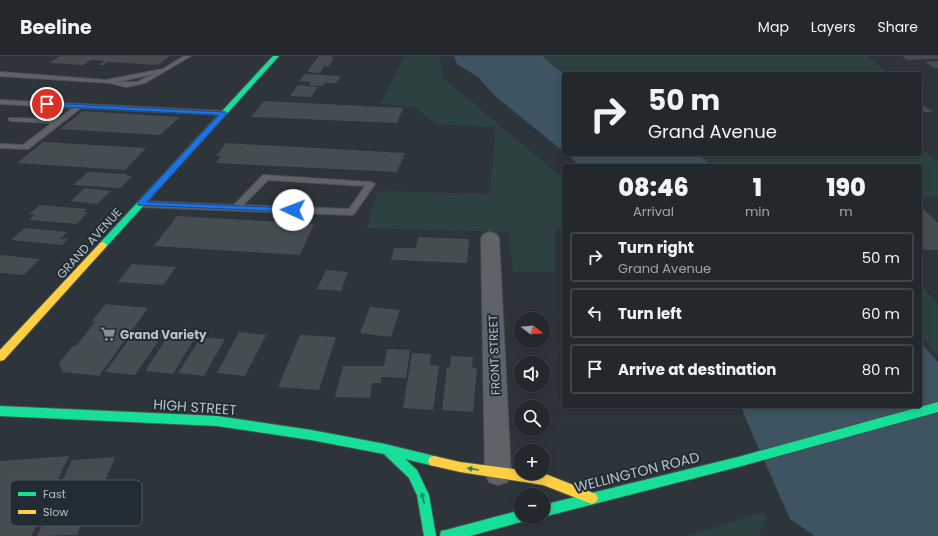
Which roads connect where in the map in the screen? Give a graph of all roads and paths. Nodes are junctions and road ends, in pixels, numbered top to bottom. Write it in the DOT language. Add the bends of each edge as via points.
graph roads {
  1 [pos="188,56"];
  2 [pos="276,56"];
  3 [pos="0,74"];
  4 [pos="0,102"];
  5 [pos="79,106"];
  6 [pos="223,113"];
  7 [pos="11,118"];
  8 [pos="59,121"];
  9 [pos="0,146"];
  10 [pos="141,204"];
  11 [pos="236,208"];
  12 [pos="490,238"];
  13 [pos="0,357"];
  14 [pos="938,407"];
  15 [pos="0,411"];
  16 [pos="385,449"];
  17 [pos="498,473"];
  18 [pos="592,498"];
  19 [pos="550,509"];
  20 [pos="514,518"];
  21 [pos="430,536"];
  22 [pos="446,536"];
  1 -- 3 [label="lane" via="148,81 128,86"];
  2 -- 6 [label="street, GRAND AVENUE"];
  4 -- 5 [label="lane"];
  5 -- 6 [label="lane"];
  5 -- 8 [label="lane"];
  6 -- 10 [label="street, GRAND AVENUE"];
  7 -- 8 [label="lane"];
  8 -- 9 [label="lane" via="25,147"];
  10 -- 11 [label="lane"];
  10 -- 13 [label="street, GRAND AVENUE"];
  11 -- 11 [label="lane" via="351,212 371,184 266,177"];
  12 -- 17 [label="street, FRONT STREET"];
  14 -- 18 [label="street, WELLINGTON ROAD" via="738,462"];
  15 -- 16 [label="street, HIGH STREET" via="217,421"];
  17 -- 16 [label="street, HIGH STREET, one-way" via="460,467"];
  21 -- 16 [label="street, one-way" via="423,494 414,474"];
  17 -- 18 [label="street, HIGH STREET" via="543,479"];
  18 -- 19 [label="street, WELLINGTON ROAD"];
  20 -- 22 [label="street"];
}
